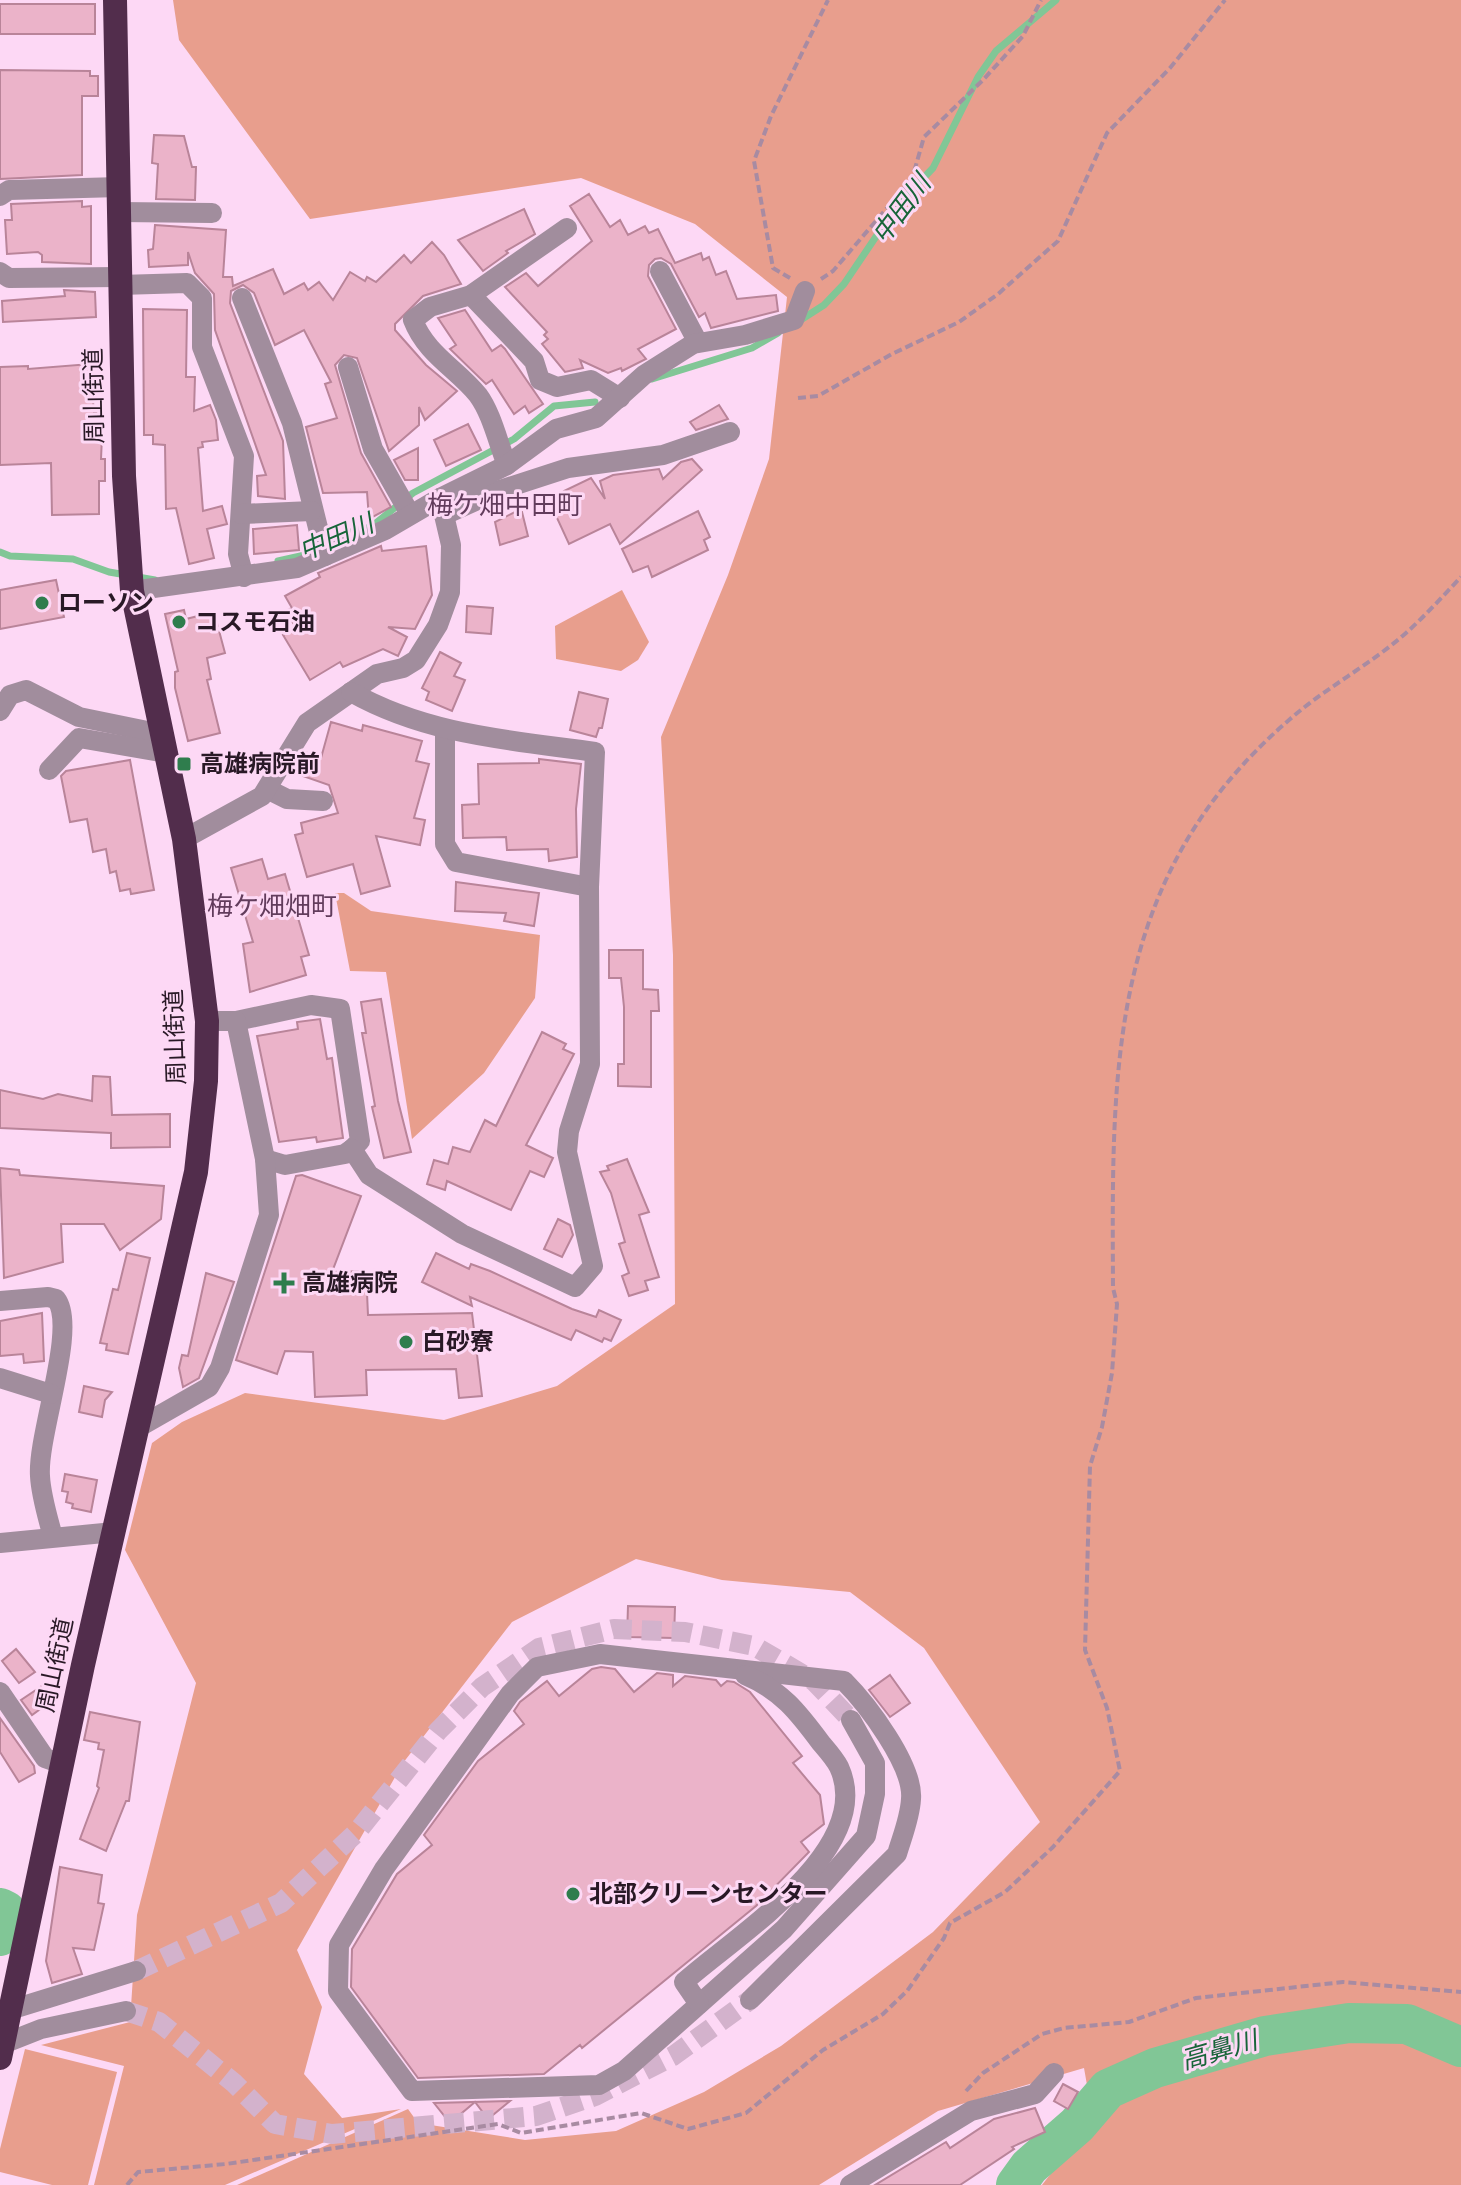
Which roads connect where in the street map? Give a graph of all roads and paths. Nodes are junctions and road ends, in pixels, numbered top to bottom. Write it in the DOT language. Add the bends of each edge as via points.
graph roads {
  1 [pos="115,0"];
  2 [pos="828,0"];
  3 [pos="1041,0"];
  4 [pos="1225,0"];
  5 [pos="120,187"];
  6 [pos="0,196"];
  7 [pos="120,212"];
  8 [pos="212,213"];
  9 [pos="567,228"];
  10 [pos="660,271"];
  11 [pos="0,272"];
  12 [pos="120,281"];
  13 [pos="805,291"];
  14 [pos="471,295"];
  15 [pos="242,298"];
  16 [pos="693,344"];
  17 [pos="348,367"];
  18 [pos="620,398"];
  19 [pos="798,398"];
  20 [pos="730,432"];
  21 [pos="503,455"];
  22 [pos="442,507"];
  23 [pos="312,511"];
  24 [pos="241,514"];
  25 [pos="410,514"];
  26 [pos="325,556"];
  27 [pos="241,569"];
  28 [pos="1461,577"];
  29 [pos="131,582"];
  30 [pos="351,692"];
  31 [pos="0,711"];
  32 [pos="445,731"];
  33 [pos="164,743"];
  34 [pos="49,770"];
  35 [pos="267,789"];
  36 [pos="323,801"];
  37 [pos="184,839"];
  38 [pos="589,887"];
  39 [pos="207,1021"];
  40 [pos="236,1021"];
  41 [pos="352,1149"];
  42 [pos="265,1159"];
  43 [pos="0,1301"];
  44 [pos="0,1378"];
  45 [pos="51,1394"];
  46 [pos="139,1427"];
  47 [pos="114,1532"];
  48 [pos="53,1537"];
  49 [pos="0,1543"];
  50 [pos="723,1665"];
  51 [pos="0,1692"];
  52 [pos="851,1720"];
  53 [pos="62,1764"];
  54 [pos="950,1923"];
  55 [pos="136,1971"];
  56 [pos="1461,1992"];
  57 [pos="750,2000"];
  58 [pos="699,2004"];
  59 [pos="126,2011"];
  60 [pos="4,2033"];
  61 [pos="1054,2073"];
  62 [pos="950,2122"];
  63 [pos="850,2185"];
  1 -- 5 [label="highway, 周山街道"];
  2 -- 13 [label="path" via="754,161 773,268"];
  3 -- 13 [label="path" via="1023,36 924,137 912,179 833,271"];
  4 -- 19 [label="path" via="1107,133 1058,241 959,322 818,396"];
  5 -- 6 [label="street" via="9,190"];
  5 -- 7 [label="highway, 周山街道"];
  7 -- 8 [label="street"];
  7 -- 12 [label="highway, 周山街道"];
  9 -- 14 [label="street"];
  10 -- 16 [label="street" via="695,337"];
  11 -- 12 [label="street" via="9,278"];
  12 -- 24 [label="street" via="187,283 202,298 202,347 244,456"];
  12 -- 29 [label="highway, 周山街道"];
  13 -- 16 [label="street" via="794,320"];
  14 -- 18 [label="street" via="534,361 540,380 557,387 591,380"];
  14 -- 21 [label="street" via="430,307 413,320 444,365 479,398"];
  15 -- 23 [label="street" via="292,423"];
  16 -- 18 [label="street" via="656,366"];
  17 -- 25 [label="street" via="373,449"];
  18 -- 21 [label="street" via="596,418 556,429"];
  20 -- 22 [label="street" via="663,455 568,468"];
  21 -- 22 [label="street"];
  22 -- 25 [label="street"];
  22 -- 30 [label="street" via="452,573 438,625 409,665 377,674"];
  23 -- 24 [label="street"];
  23 -- 26 [label="street"];
  24 -- 27 [label="street"];
  25 -- 26 [label="street"];
  26 -- 27 [label="street" via="297,568"];
  27 -- 29 [label="street"];
  28 -- 54 [label="path" via="1404,635 1288,721 1242,767 1189,833 1155,900 1131,976 1115,1077 1115,1332 1102,1427 1090,1466 1085,1650 1107,1708 1120,1771 1005,1892"];
  29 -- 33 [label="highway, 周山街道"];
  30 -- 32 [label="street" via="386,712"];
  30 -- 35 [label="street" via="307,723"];
  31 -- 33 [label="street" via="10,695 26,690 79,717"];
  32 -- 38 [label="street" via="445,844 456,862"];
  32 -- 38 [label="street" via="595,752"];
  33 -- 34 [label="street" via="79,738"];
  33 -- 37 [label="highway, 周山街道"];
  35 -- 36 [label="street" via="287,799"];
  35 -- 37 [label="street"];
  37 -- 39 [label="highway, 周山街道"];
  38 -- 41 [label="street" via="590,1064 567,1152 593,1266 575,1287 462,1234 369,1175"];
  39 -- 40 [label="street"];
  39 -- 46 [label="highway, 周山街道" via="196,1172"];
  40 -- 41 [label="street" via="311,1005 340,1009 360,1141"];
  40 -- 42 [label="street"];
  41 -- 42 [label="street" via="285,1165"];
  42 -- 46 [label="street" via="269,1215 220,1368 209,1387"];
  43 -- 45 [label="street" via="48,1297 60,1304 62,1348"];
  44 -- 45 [label="street"];
  45 -- 48 [label="street" via="40,1476"];
  46 -- 47 [label="highway, 周山街道"];
  47 -- 48 [label="street"];
  47 -- 53 [label="highway, 周山街道"];
  48 -- 49 [label="street"];
  50 -- 57 [label="street" via="844,1681 904,1764 911,1798 897,1854"];
  50 -- 58 [label="street" via="767,1684 790,1701 839,1767 845,1806 830,1848 813,1868 684,1982"];
  50 -- 58 [label="street" via="600,1654 537,1667 510,1694 384,1869 339,1945 338,1991 412,2091 599,2085 624,2071"];
  51 -- 53 [label="street" via="45,1758"];
  52 -- 58 [label="street" via="875,1763 866,1836 784,1929"];
  53 -- 60 [label="highway, 周山街道"];
  55 -- 60 [label="street"];
  56 -- 62 [label="path" via="1384,1983 1303,1984 1196,1998 1129,2022 1064,2028 1020,2045 983,2073 963,2095"];
  59 -- 60 [label="street"];
  61 -- 62 [label="street" via="1035,2094"];
  62 -- 63 [label="street"];
}
